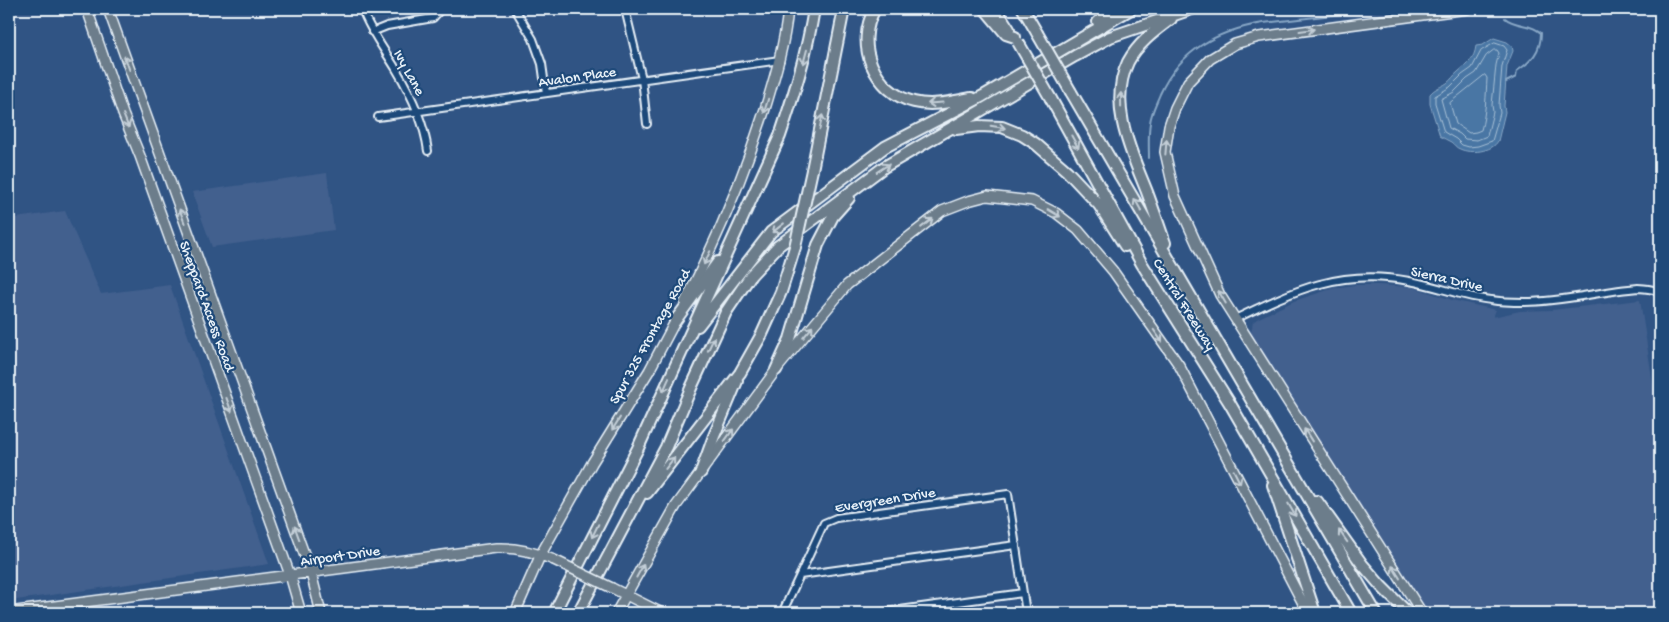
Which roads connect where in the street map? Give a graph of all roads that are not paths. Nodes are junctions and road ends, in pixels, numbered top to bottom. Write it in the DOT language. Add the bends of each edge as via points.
graph roads {
  1 [pos="86,9"];
  2 [pos="108,9"];
  3 [pos="362,9"];
  4 [pos="441,9"];
  5 [pos="515,9"];
  6 [pos="626,9"];
  7 [pos="788,9"];
  8 [pos="814,9"];
  9 [pos="844,9"];
  10 [pos="875,9"];
  11 [pos="985,9"];
  12 [pos="996,9"];
  13 [pos="1023,9"];
  14 [pos="1028,9"];
  15 [pos="1115,9"];
  16 [pos="1131,9"];
  17 [pos="1192,9"];
  18 [pos="1467,9"];
  19 [pos="1180,12"];
  20 [pos="1030,20"];
  21 [pos="372,32"];
  22 [pos="1016,40"];
  23 [pos="1077,40"];
  24 [pos="780,60"];
  25 [pos="642,79"];
  26 [pos="546,93"];
  27 [pos="983,96"];
  28 [pos="417,111"];
  29 [pos="378,116"];
  30 [pos="647,124"];
  31 [pos="950,130"];
  32 [pos="428,151"];
  33 [pos="864,181"];
  34 [pos="734,240"];
  35 [pos="1171,262"];
  36 [pos="1142,264"];
  37 [pos="1660,291"];
  38 [pos="1235,319"];
  39 [pos="675,321"];
  40 [pos="686,341"];
  41 [pos="776,370"];
  42 [pos="740,373"];
  43 [pos="1288,462"];
  44 [pos="1268,468"];
  45 [pos="701,472"];
  46 [pos="630,516"];
  47 [pos="1016,545"];
  48 [pos="541,554"];
  49 [pos="311,573"];
  50 [pos="290,575"];
  51 [pos="800,575"];
  52 [pos="1023,593"];
  53 [pos="627,595"];
  54 [pos="9,612"];
  55 [pos="301,613"];
  56 [pos="321,613"];
  57 [pos="514,613"];
  58 [pos="554,613"];
  59 [pos="578,613"];
  60 [pos="616,613"];
  61 [pos="662,613"];
  62 [pos="782,613"];
  63 [pos="878,613"];
  64 [pos="1026,613"];
  65 [pos="1308,613"];
  66 [pos="1315,613"];
  67 [pos="1351,613"];
  68 [pos="1376,613"];
  69 [pos="1408,613"];
  70 [pos="1422,613"];
  1 -- 50 [label="main road, Sheppard Access Road, one-way"];
  49 -- 2 [label="main road, Sheppard Access Road, one-way"];
  3 -- 21 [label="street, Ivy Lane"];
  4 -- 21 [label="street" via="433,18"];
  5 -- 26 [label="street" via="533,39 542,64"];
  6 -- 25 [label="street"];
  7 -- 24 [label="main road"];
  8 -- 34 [label="highway, one-way" via="796,90 780,136"];
  42 -- 9 [label="highway, one-way, bridge" via="781,292 795,247"];
  27 -- 10 [label="highway, one-way" via="928,104 900,97 890,89 880,80 868,55 866,34"];
  11 -- 22 [label="highway" via="1006,34"];
  12 -- 22 [label="highway, Central Freeway"];
  13 -- 20 [label="highway, Central Freeway"];
  14 -- 20 [label="highway"];
  15 -- 23 [label="highway"];
  16 -- 23 [label="highway"];
  17 -- 19 [label="highway"];
  38 -- 18 [label="main road, one-way" via="1220,295 1174,196 1165,152 1169,126 1188,82 1210,59 1235,44 1259,36"];
  19 -- 31 [label="highway" via="1110,37"];
  35 -- 19 [label="highway, one-way" via="1129,144 1120,98 1125,71 1133,55 1146,39"];
  35 -- 20 [label="highway, Central Freeway, one-way, bridge"];
  21 -- 28 [label="street, Ivy Lane" via="396,69"];
  22 -- 36 [label="highway, Central Freeway, one-way, bridge"];
  23 -- 27 [label="highway"];
  24 -- 25 [label="street, Avalon Place"];
  24 -- 39 [label="main road, Spur 325 Frontage Road, one-way" via="750,155 708,258"];
  25 -- 26 [label="street, Avalon Place"];
  25 -- 30 [label="street"];
  26 -- 28 [label="street, Avalon Place"];
  27 -- 40 [label="highway, one-way" via="885,147 771,232"];
  28 -- 29 [label="street, Avalon Place"];
  28 -- 32 [label="street, Ivy Lane" via="426,134"];
  33 -- 31 [label="highway, one-way"];
  31 -- 36 [label="highway, one-way" via="1002,127 1036,144 1099,205 1128,251"];
  33 -- 41 [label="highway" via="833,216 818,245 790,339"];
  46 -- 33 [label="highway, one-way" via="666,447 726,312 751,275 778,246"];
  34 -- 39 [label="highway"];
  34 -- 40 [label="highway"];
  35 -- 43 [label="highway, Central Freeway"];
  36 -- 44 [label="highway, Central Freeway"];
  37 -- 38 [label="street, Sierra Drive" via="1639,288 1536,302 1508,302 1391,278 1353,278 1309,286"];
  70 -- 38 [label="main road, one-way"];
  39 -- 48 [label="main road, Spur 325 Frontage Road, one-way" via="650,371 592,463"];
  40 -- 58 [label="highway, one-way" via="638,448"];
  45 -- 41 [label="main road, one-way"];
  41 -- 65 [label="main road, one-way" via="847,285 942,211 987,196 1032,202 1056,213 1078,230 1112,271 1179,365"];
  42 -- 45 [label="highway"];
  46 -- 42 [label="highway, one-way"];
  43 -- 68 [label="highway, Central Freeway"];
  69 -- 43 [label="highway, one-way" via="1362,564"];
  44 -- 66 [label="highway"];
  44 -- 67 [label="highway, Central Freeway, one-way"];
  53 -- 45 [label="main road, one-way" via="676,506"];
  46 -- 59 [label="highway"];
  47 -- 51 [label="street"];
  47 -- 51 [label="street, Evergreen Drive" via="1008,494 836,518 824,523"];
  47 -- 52 [label="street"];
  48 -- 49 [label="main road, Airport Drive" via="510,547 496,548"];
  48 -- 53 [label="main road, Airport Drive, bridge"];
  48 -- 57 [label="main road, Spur 325 Frontage Road"];
  49 -- 50 [label="main road, Airport Drive"];
  49 -- 56 [label="main road, Sheppard Access Road"];
  50 -- 54 [label="main road, Airport Drive"];
  50 -- 55 [label="main road, Sheppard Access Road"];
  51 -- 62 [label="street, Evergreen Drive"];
  52 -- 63 [label="street"];
  52 -- 64 [label="street"];
  53 -- 60 [label="main road"];
  53 -- 61 [label="main road, Airport Drive"];
}
